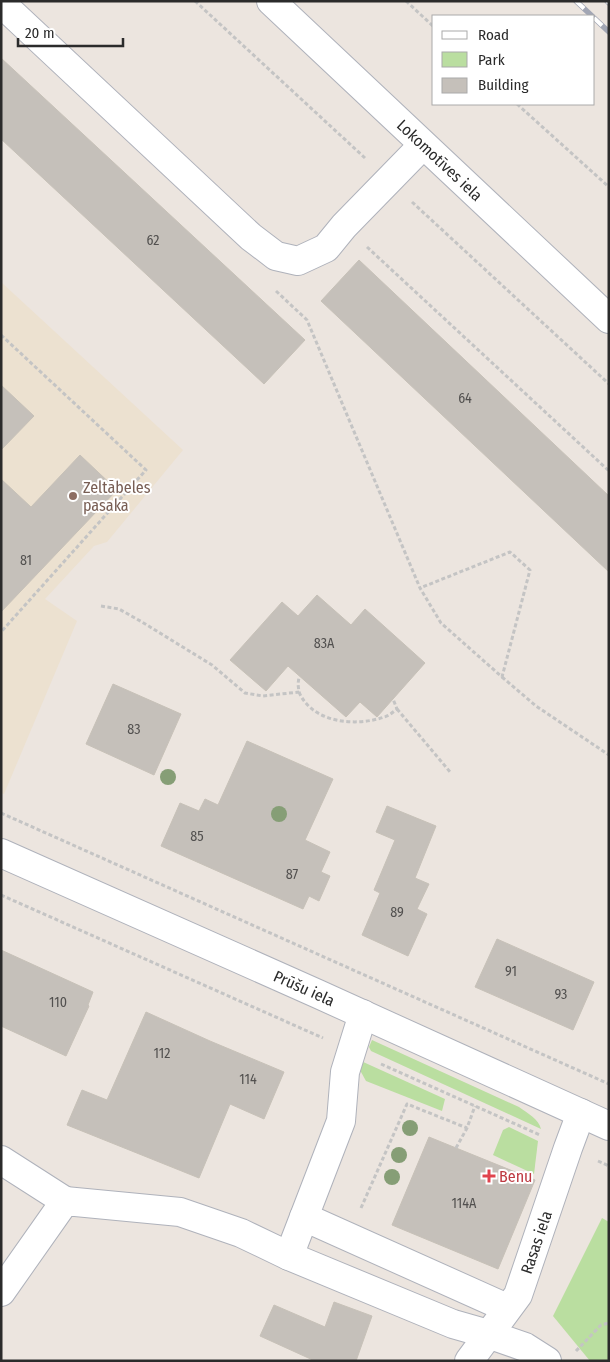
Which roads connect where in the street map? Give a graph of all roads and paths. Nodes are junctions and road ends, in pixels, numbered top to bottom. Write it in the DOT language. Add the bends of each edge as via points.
graph roads {
  1 [pos="271,1"];
  2 [pos="406,1"];
  3 [pos="1,3"];
  4 [pos="432,25"];
  5 [pos="518,105"];
  6 [pos="423,145"];
  7 [pos="609,187"];
  8 [pos="344,226"];
  9 [pos="275,289"];
  10 [pos="609,319"];
  11 [pos="1,335"];
  12 [pos="609,471"];
  13 [pos="420,588"];
  14 [pos="101,606"];
  15 [pos="1,632"];
  16 [pos="299,676"];
  17 [pos="502,676"];
  18 [pos="299,692"];
  19 [pos="393,699"];
  20 [pos="397,709"];
  21 [pos="609,755"];
  22 [pos="451,774"];
  23 [pos="1,813"];
  24 [pos="1,853"];
  25 [pos="1,895"];
  26 [pos="363,1014"];
  27 [pos="352,1051"];
  28 [pos="609,1084"];
  29 [pos="475,1106"];
  30 [pos="581,1113"];
  31 [pos="609,1126"];
  32 [pos="467,1128"];
  33 [pos="456,1148"];
  34 [pos="568,1148"];
  35 [pos="1,1160"];
  36 [pos="609,1166"];
  37 [pos="65,1201"];
  38 [pos="304,1217"];
  39 [pos="348,1237"];
  40 [pos="289,1256"];
  41 [pos="1,1292"];
  42 [pos="507,1308"];
  43 [pos="609,1323"];
  44 [pos="601,1324"];
  45 [pos="609,1328"];
  46 [pos="488,1334"];
  47 [pos="574,1354"];
  48 [pos="469,1361"];
  49 [pos="547,1361"];
  1 -- 6 [label="street, Lokomotīves iela"];
  2 -- 4 [label="path"];
  3 -- 8 [label="street" via="251,237 276,256 298,261 326,248"];
  5 -- 7 [label="path"];
  6 -- 8 [label="street"];
  6 -- 10 [label="street, Lokomotīves iela"];
  8 -- 12 [label="path"];
  9 -- 13 [label="path" via="307,320"];
  11 -- 15 [label="path" via="146,470"];
  13 -- 17 [label="path" via="441,623"];
  13 -- 17 [label="path" via="510,552 530,570"];
  14 -- 18 [label="path" via="119,609 142,622 212,665 245,693 263,696"];
  16 -- 18 [label="path"];
  17 -- 21 [label="path" via="536,706"];
  18 -- 20 [label="path" via="314,712 352,723 386,717"];
  19 -- 20 [label="path"];
  20 -- 22 [label="path"];
  23 -- 28 [label="path"];
  24 -- 26 [label="street, Prūšu iela"];
  25 -- 27 [label="path"];
  26 -- 27 [label="street"];
  26 -- 30 [label="street, Prūšu iela"];
  27 -- 29 [label="path"];
  27 -- 38 [label="street" via="346,1072 341,1121"];
  29 -- 32 [label="path"];
  29 -- 34 [label="path"];
  30 -- 31 [label="street, Prūšu iela"];
  30 -- 34 [label="street, Rasas iela"];
  32 -- 33 [label="path"];
  32 -- 39 [label="path" via="407,1104"];
  34 -- 36 [label="path"];
  34 -- 42 [label="street, Rasas iela" via="518,1295"];
  35 -- 37 [label="street"];
  37 -- 40 [label="street" via="180,1212"];
  37 -- 41 [label="street"];
  38 -- 39 [label="street"];
  38 -- 40 [label="street"];
  39 -- 42 [label="street"];
  40 -- 46 [label="street" via="453,1324"];
  42 -- 46 [label="street, Rasas iela"];
  43 -- 44 [label="path"];
  44 -- 45 [label="path"];
  44 -- 47 [label="path"];
  46 -- 48 [label="street, Rasas iela"];
  46 -- 49 [label="street" via="525,1347"];
}
